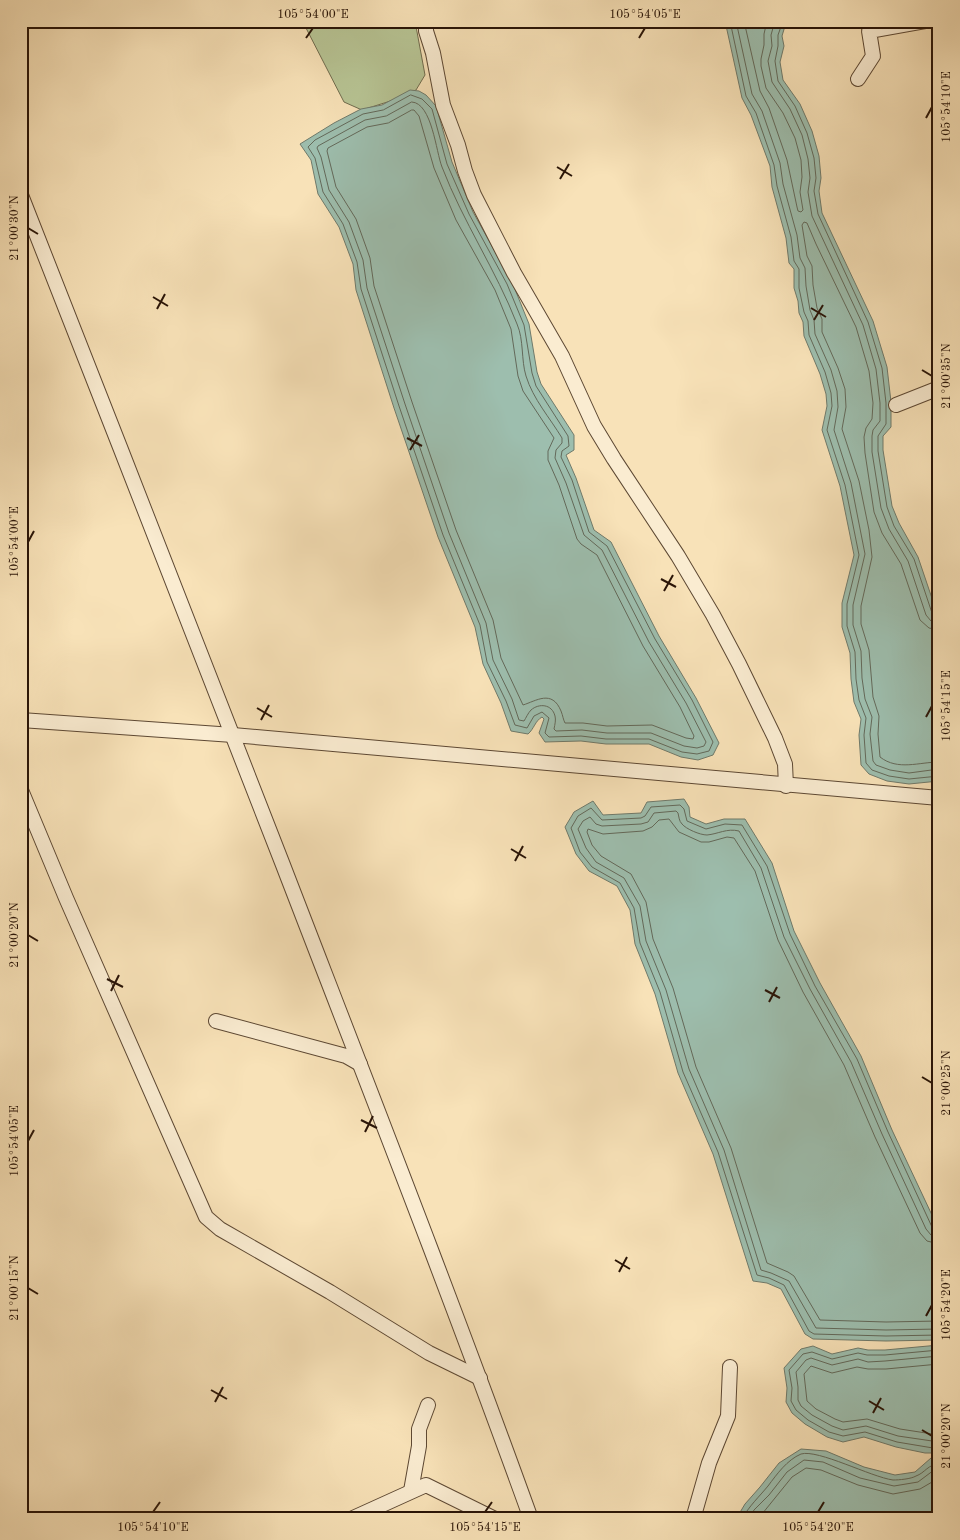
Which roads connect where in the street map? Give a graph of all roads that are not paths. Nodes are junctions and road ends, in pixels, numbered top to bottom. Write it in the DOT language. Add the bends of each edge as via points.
graph roads {
  1 [pos="426,21"];
  2 [pos="925,21"];
  3 [pos="858,79"];
  4 [pos="21,195"];
  5 [pos="939,390"];
  6 [pos="896,405"];
  7 [pos="21,720"];
  8 [pos="233,735"];
  9 [pos="786,786"];
  10 [pos="21,790"];
  11 [pos="939,798"];
  12 [pos="216,1021"];
  13 [pos="360,1064"];
  14 [pos="730,1367"];
  15 [pos="480,1378"];
  16 [pos="428,1405"];
  17 [pos="411,1491"];
  18 [pos="351,1519"];
  19 [pos="495,1519"];
  20 [pos="531,1519"];
  21 [pos="693,1519"];
  1 -- 9 [label="street" via="443,105 474,195 562,356 594,426 678,556 739,664 776,738 785,764"];
  2 -- 3 [label="street" via="869,31 873,56"];
  4 -- 8 [label="street"];
  5 -- 6 [label="street"];
  7 -- 8 [label="street"];
  8 -- 9 [label="street"];
  8 -- 13 [label="street"];
  9 -- 11 [label="street"];
  10 -- 15 [label="street" via="206,1217 220,1229 430,1353"];
  12 -- 13 [label="street" via="346,1056"];
  13 -- 15 [label="street"];
  14 -- 21 [label="street" via="728,1416 709,1463"];
  15 -- 20 [label="street"];
  16 -- 17 [label="street" via="419,1429"];
  17 -- 18 [label="street"];
  17 -- 19 [label="street" via="426,1485"];
}
